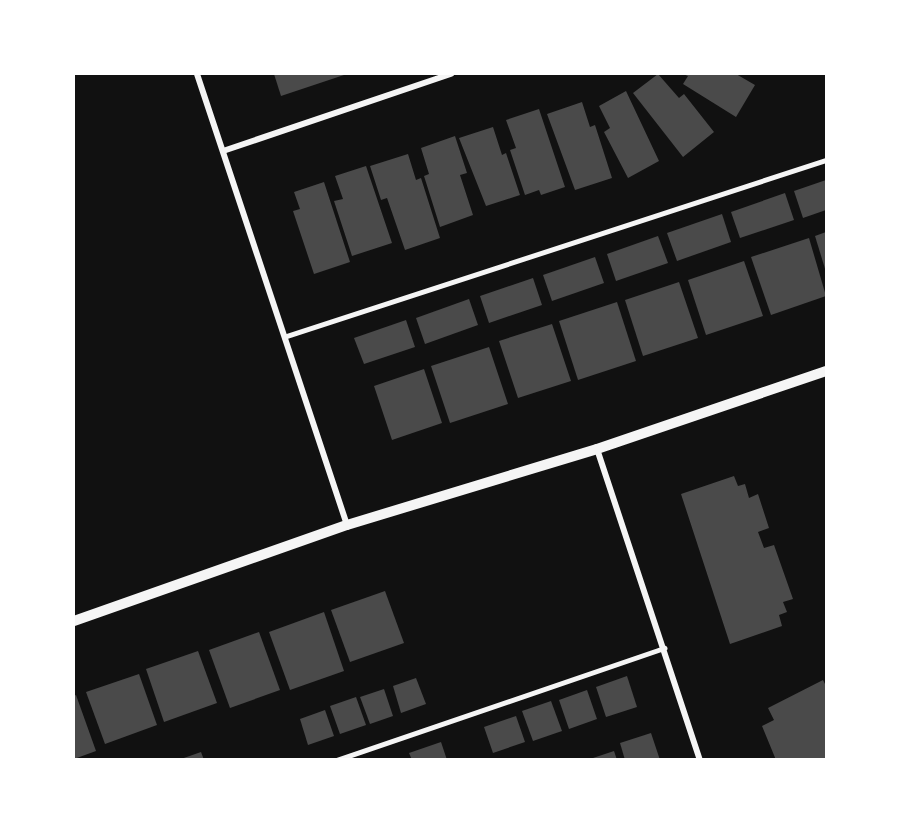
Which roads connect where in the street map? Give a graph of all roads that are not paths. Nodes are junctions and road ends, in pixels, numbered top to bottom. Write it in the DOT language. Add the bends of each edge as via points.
graph roads {
  1 [pos="197,74"];
  2 [pos="426,74"];
  3 [pos="452,74"];
  4 [pos="429,81"];
  5 [pos="223,151"];
  6 [pos="826,160"];
  7 [pos="284,338"];
  8 [pos="826,371"];
  9 [pos="597,449"];
  10 [pos="347,525"];
  11 [pos="74,621"];
  12 [pos="664,648"];
  13 [pos="336,759"];
  14 [pos="700,759"];
  1 -- 5 [label="street"];
  2 -- 4 [label="lane"];
  3 -- 4 [label="street"];
  4 -- 5 [label="street"];
  5 -- 7 [label="street"];
  6 -- 7 [label="lane"];
  7 -- 10 [label="street"];
  8 -- 9 [label="street"];
  9 -- 10 [label="street"];
  9 -- 12 [label="street"];
  10 -- 11 [label="street"];
  12 -- 13 [label="lane"];
  12 -- 14 [label="street"];
}
